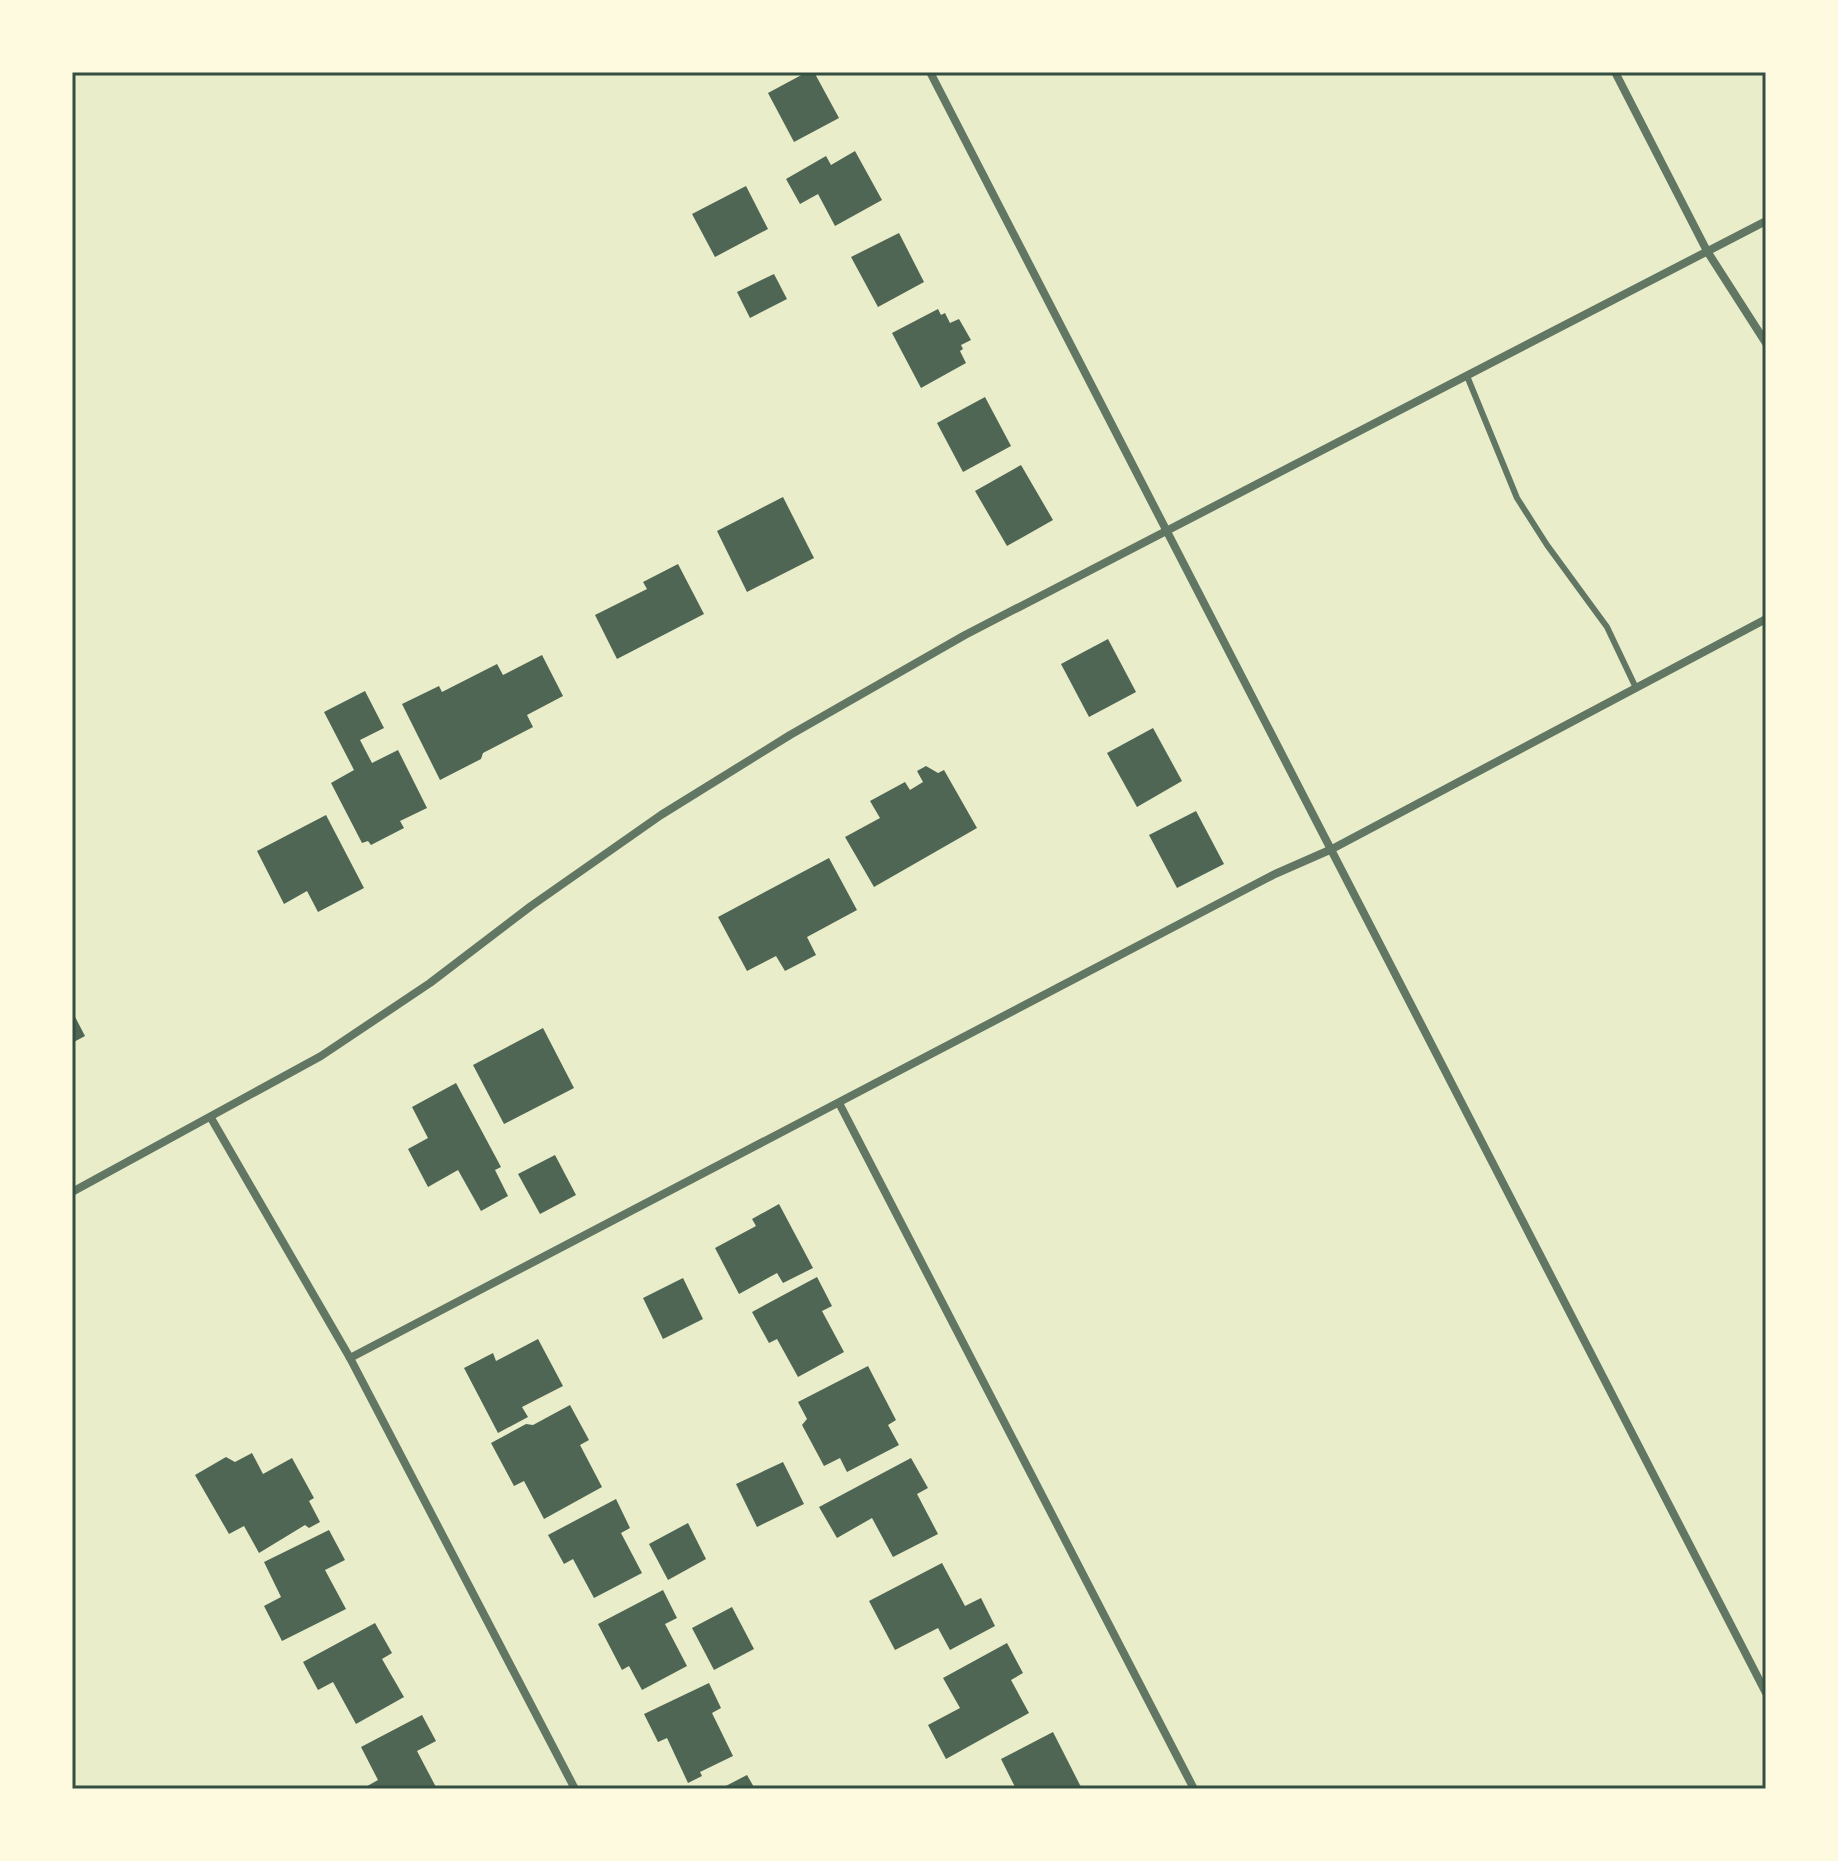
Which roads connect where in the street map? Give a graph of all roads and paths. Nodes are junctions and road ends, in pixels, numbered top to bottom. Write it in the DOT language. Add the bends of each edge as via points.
graph roads {
  1 [pos="930,72"];
  2 [pos="1615,72"];
  3 [pos="1766,221"];
  4 [pos="1707,251"];
  5 [pos="1766,343"];
  6 [pos="1467,376"];
  7 [pos="1168,530"];
  8 [pos="1766,619"];
  9 [pos="1636,688"];
  10 [pos="1332,849"];
  11 [pos="839,1103"];
  12 [pos="211,1118"];
  13 [pos="72,1192"];
  14 [pos="350,1358"];
  15 [pos="1766,1693"];
  16 [pos="575,1789"];
  17 [pos="1194,1789"];
  1 -- 7 [label="street"];
  2 -- 4 [label="street"];
  3 -- 4 [label="street"];
  4 -- 5 [label="street"];
  4 -- 6 [label="street"];
  6 -- 7 [label="street"];
  6 -- 9 [label="lane" via="1517,498 1607,627"];
  7 -- 10 [label="street"];
  7 -- 12 [label="street" via="965,635 790,735 661,815 321,1056"];
  8 -- 9 [label="street"];
  9 -- 10 [label="street"];
  10 -- 11 [label="street"];
  10 -- 15 [label="street"];
  11 -- 14 [label="street"];
  11 -- 17 [label="street"];
  12 -- 13 [label="street"];
  12 -- 14 [label="street"];
  14 -- 16 [label="street"];
}
